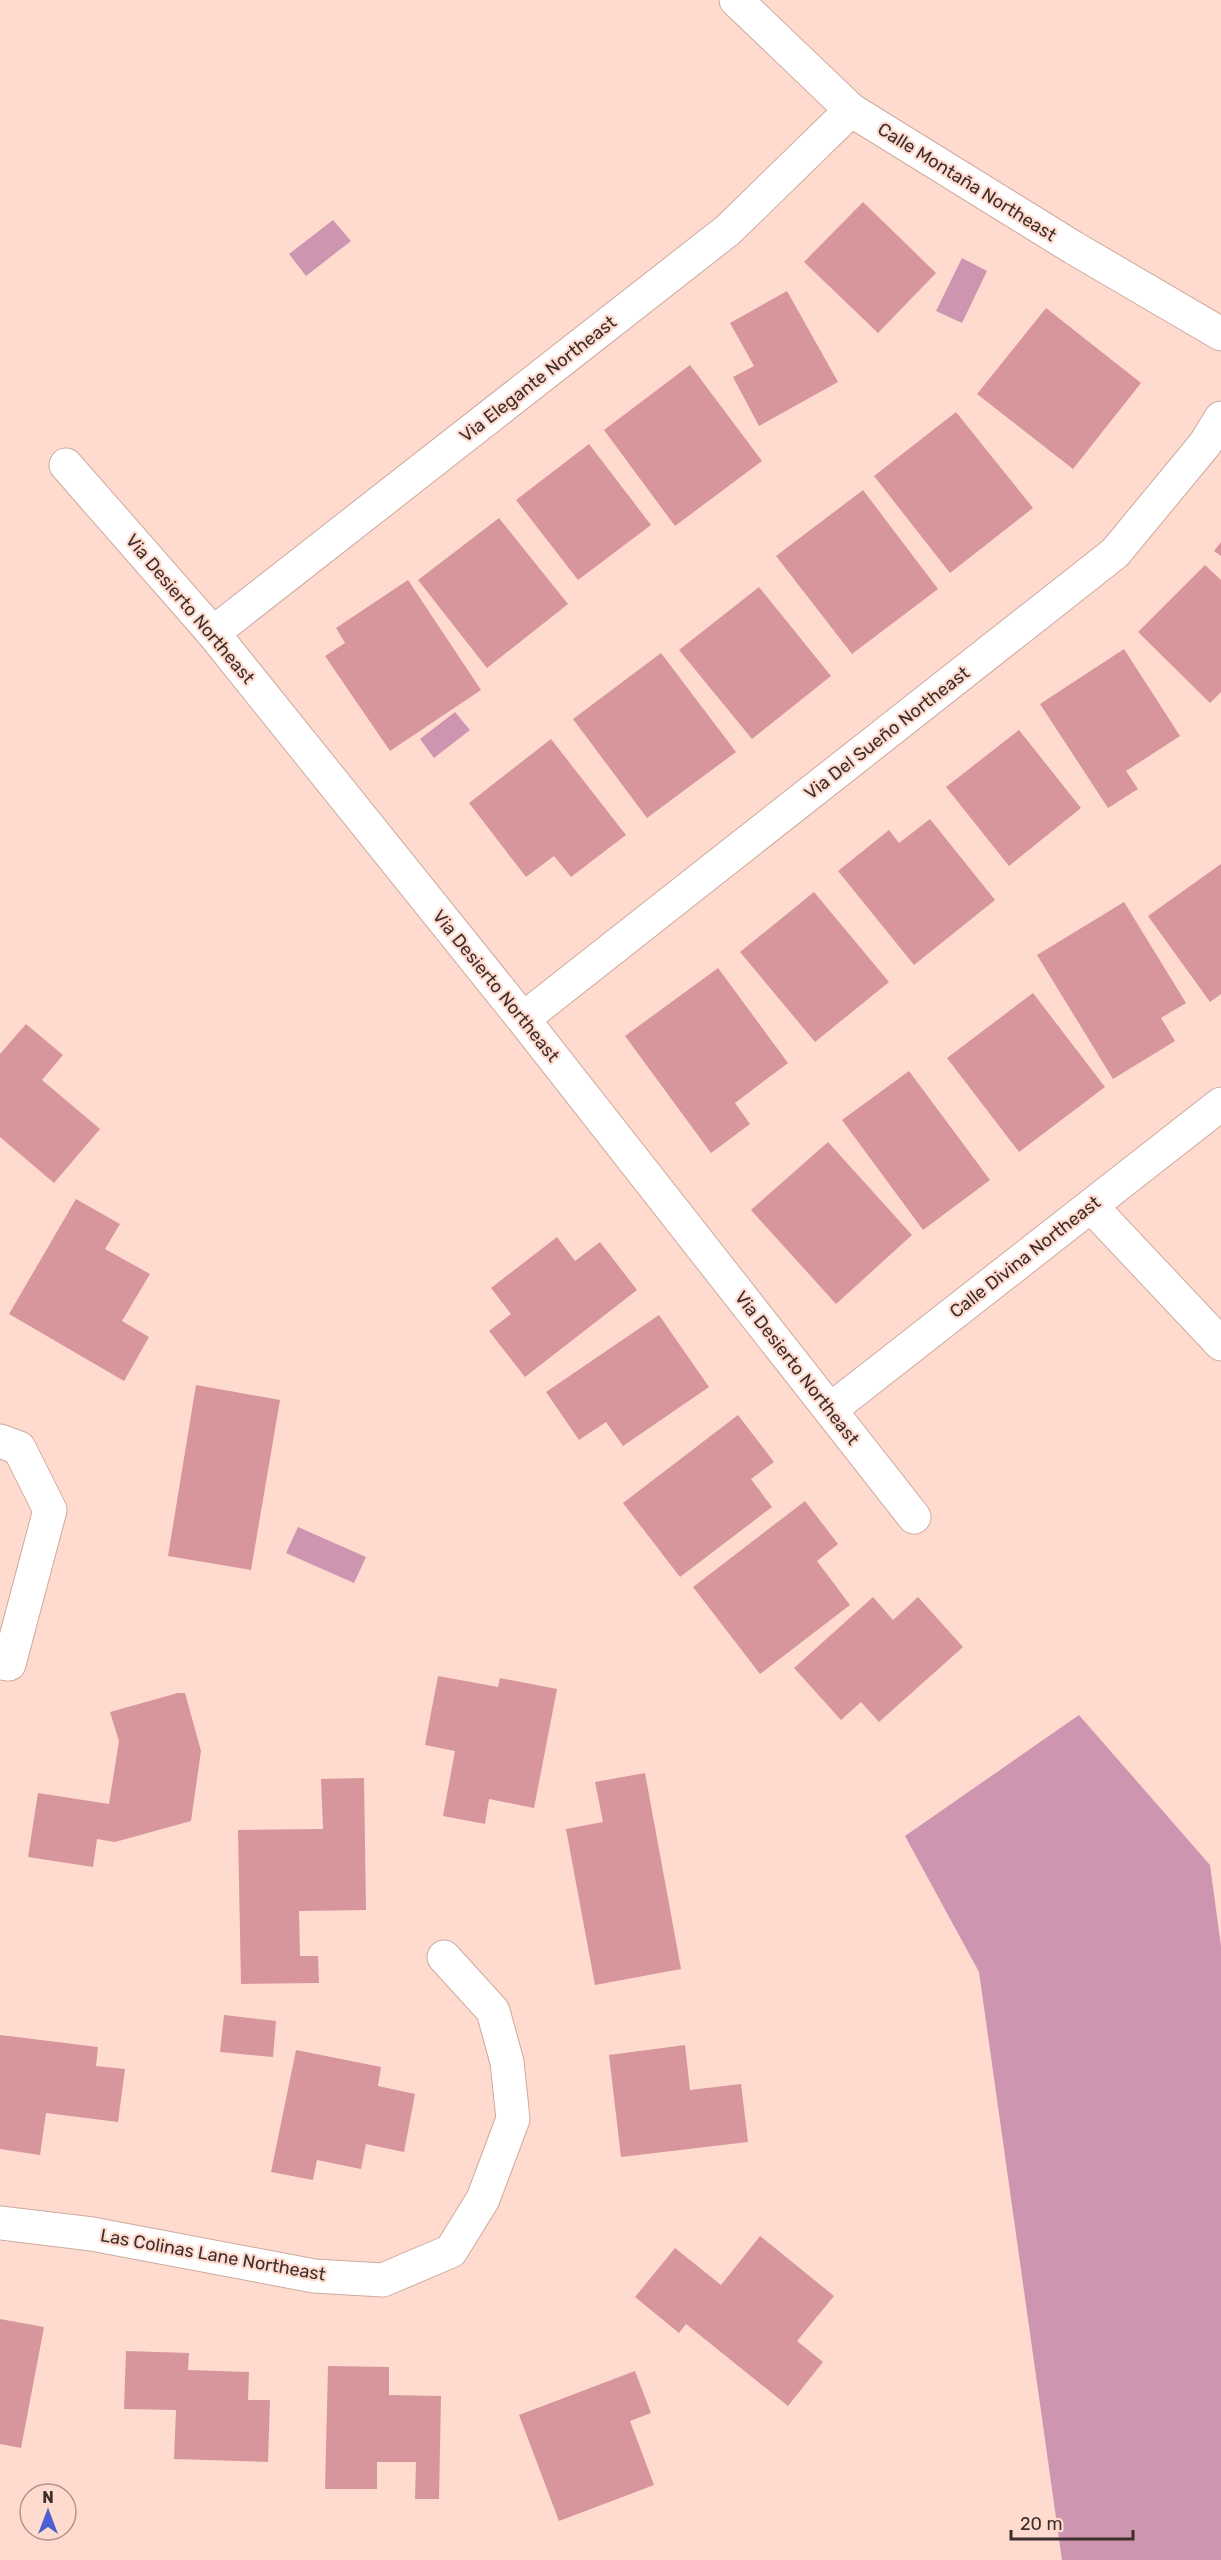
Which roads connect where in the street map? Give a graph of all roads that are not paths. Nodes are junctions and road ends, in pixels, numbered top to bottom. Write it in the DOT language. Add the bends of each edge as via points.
graph roads {
  1 [pos="736,0"];
  2 [pos="851,110"];
  3 [pos="1221,334"];
  4 [pos="1221,418"];
  5 [pos="66,465"];
  6 [pos="213,633"];
  7 [pos="523,1019"];
  8 [pos="1221,1104"];
  9 [pos="1091,1206"];
  10 [pos="1221,1344"];
  11 [pos="830,1410"];
  12 [pos="0,1441"];
  13 [pos="914,1517"];
  14 [pos="0,1663"];
  15 [pos="444,1957"];
  16 [pos="0,2223"];
  1 -- 2 [label="street, Calle Montaña Northeast"];
  2 -- 3 [label="street, Calle Montaña Northeast"];
  2 -- 6 [label="street, Via Elegante Northeast" via="728,230"];
  4 -- 7 [label="street, Via Del Sueño Northeast" via="1205,444 1115,553"];
  5 -- 6 [label="street, Via Desierto Northeast"];
  6 -- 7 [label="street, Via Desierto Northeast"];
  7 -- 11 [label="street, Via Desierto Northeast"];
  8 -- 9 [label="street, Calle Divina Northeast"];
  9 -- 10 [label="street"];
  9 -- 11 [label="street, Calle Divina Northeast"];
  11 -- 13 [label="street, Via Desierto Northeast"];
  12 -- 14 [label="street" via="19,1448 50,1510 9,1664"];
  15 -- 16 [label="street, Las Colinas Lane Northeast" via="493,2011 507,2062 513,2120 483,2199 451,2251 383,2280 325,2276 92,2234"];
}
